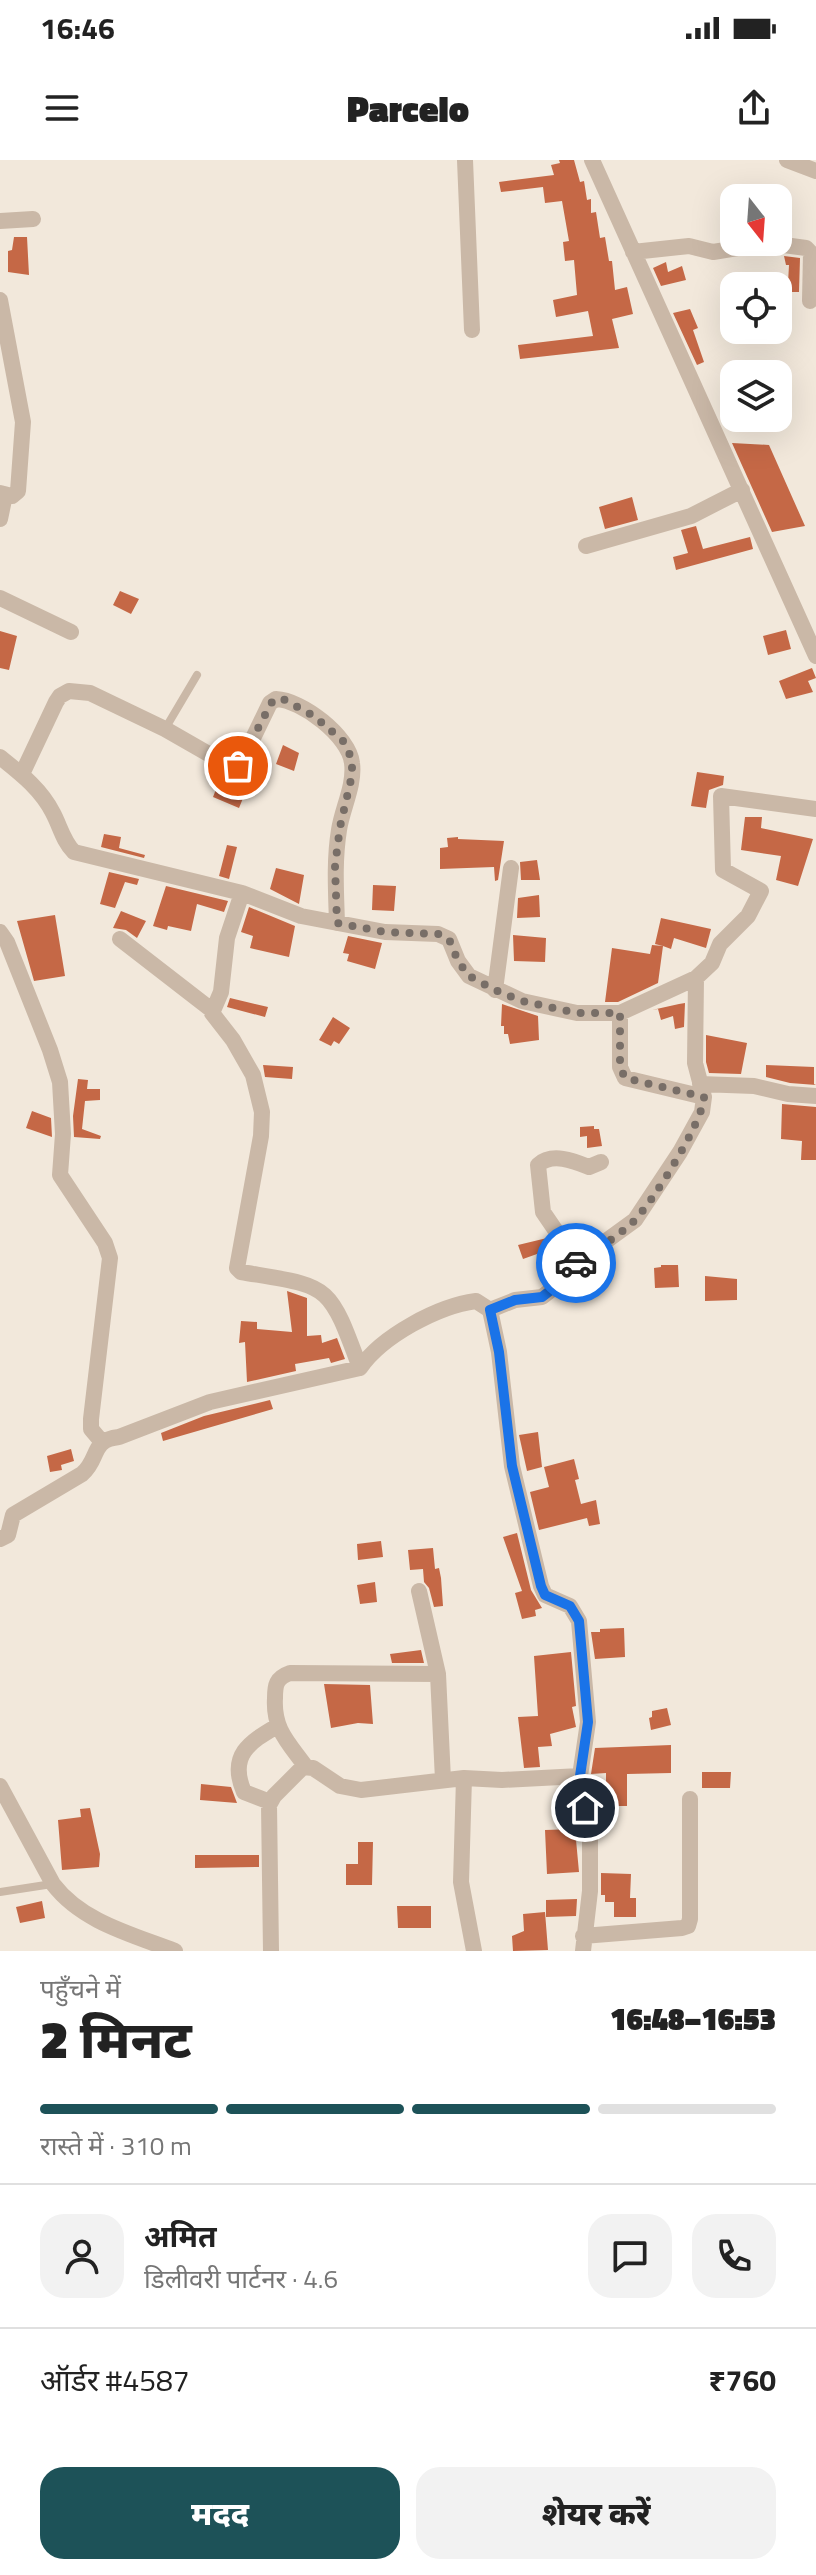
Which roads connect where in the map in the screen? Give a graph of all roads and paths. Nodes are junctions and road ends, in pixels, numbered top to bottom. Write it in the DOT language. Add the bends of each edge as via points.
graph roads {
  1 [pos="465,160"];
  2 [pos="592,160"];
  3 [pos="787,160"];
  4 [pos="816,171"];
  5 [pos="33,219"];
  6 [pos="0,221"];
  7 [pos="633,252"];
  8 [pos="0,300"];
  9 [pos="810,301"];
  10 [pos="472,330"];
  11 [pos="742,490"];
  12 [pos="2,494"];
  13 [pos="0,519"];
  14 [pos="586,546"];
  15 [pos="0,598"];
  16 [pos="71,632"];
  17 [pos="816,656"];
  18 [pos="197,675"];
  19 [pos="165,729"];
  20 [pos="0,757"];
  21 [pos="22,774"];
  22 [pos="816,809"];
  23 [pos="511,868"];
  24 [pos="242,893"];
  25 [pos="337,923"];
  26 [pos="0,932"];
  27 [pos="120,939"];
  28 [pos="696,978"];
  29 [pos="495,990"];
  30 [pos="213,1011"];
  31 [pos="620,1013"];
  32 [pos="702,1090"];
  33 [pos="816,1096"];
  34 [pos="601,1162"];
  35 [pos="569,1268"];
  36 [pos="490,1310"];
  37 [pos="360,1368"];
  38 [pos="102,1442"];
  39 [pos="0,1539"];
  40 [pos="419,1591"];
  41 [pos="438,1674"];
  42 [pos="277,1726"];
  43 [pos="306,1767"];
  44 [pos="580,1776"];
  45 [pos="464,1778"];
  46 [pos="443,1780"];
  47 [pos="0,1786"];
  48 [pos="690,1799"];
  49 [pos="270,1802"];
  50 [pos="53,1884"];
  51 [pos="0,1892"];
  52 [pos="583,1943"];
  53 [pos="175,1951"];
  54 [pos="271,1951"];
  55 [pos="474,1951"];
  1 -- 10 [label="street"];
  2 -- 7 [label="street"];
  3 -- 4 [label="street"];
  5 -- 6 [label="street"];
  7 -- 9 [label="street" via="689,246 713,252 769,243 806,248 813,260"];
  7 -- 11 [label="street"];
  8 -- 12 [label="street" via="23,422 18,491"];
  11 -- 14 [label="street" via="691,516"];
  11 -- 17 [label="street"];
  12 -- 13 [label="street"];
  15 -- 16 [label="street"];
  18 -- 19 [label="lane"];
  19 -- 21 [label="street" via="90,693 69,691 56,702"];
  19 -- 25 [label="street" via="236,768 270,703 279,698 314,716 343,741 353,766 335,866"];
  20 -- 21 [label="street"];
  21 -- 24 [label="street" via="48,804 74,852"];
  22 -- 28 [label="street" via="721,796 723,870 761,891 748,916"];
  23 -- 29 [label="street"];
  24 -- 25 [label="street" via="301,916"];
  24 -- 30 [label="street"];
  25 -- 29 [label="street" via="445,936 469,976"];
  26 -- 38 [label="street" via="56,1066 63,1106 60,1175 110,1258 91,1419 91,1429"];
  27 -- 30 [label="street"];
  28 -- 31 [label="street"];
  28 -- 32 [label="street" via="695,1063"];
  29 -- 31 [label="street" via="577,1013"];
  30 -- 37 [label="street" via="253,1075 262,1112 237,1268 305,1283 326,1294"];
  31 -- 32 [label="street" via="620,1067 625,1078"];
  32 -- 33 [label="street" via="754,1086"];
  32 -- 35 [label="street" via="702,1112 641,1213"];
  34 -- 35 [label="street" via="589,1167 550,1159 538,1165 543,1212 558,1234"];
  35 -- 36 [label="street" via="565,1279 542,1297"];
  36 -- 37 [label="street" via="476,1301 462,1303 409,1324"];
  36 -- 44 [label="street" via="512,1466 541,1586 545,1595 570,1606 579,1621 588,1722"];
  37 -- 38 [label="street" via="210,1402"];
  38 -- 39 [label="street" via="87,1470 13,1515 8,1535"];
  40 -- 41 [label="street"];
  41 -- 42 [label="street" via="285,1675 275,1685"];
  41 -- 46 [label="street"];
  42 -- 43 [label="street"];
  42 -- 49 [label="street" via="248,1744 240,1763 244,1792"];
  43 -- 46 [label="street" via="349,1788"];
  43 -- 49 [label="street"];
  44 -- 45 [label="street"];
  44 -- 52 [label="street" via="590,1839"];
  45 -- 46 [label="street"];
  45 -- 55 [label="street" via="461,1882"];
  47 -- 50 [label="street"];
  48 -- 52 [label="street" via="688,1926"];
  49 -- 54 [label="street"];
  50 -- 51 [label="lane"];
  50 -- 53 [label="street" via="89,1917"];
}
